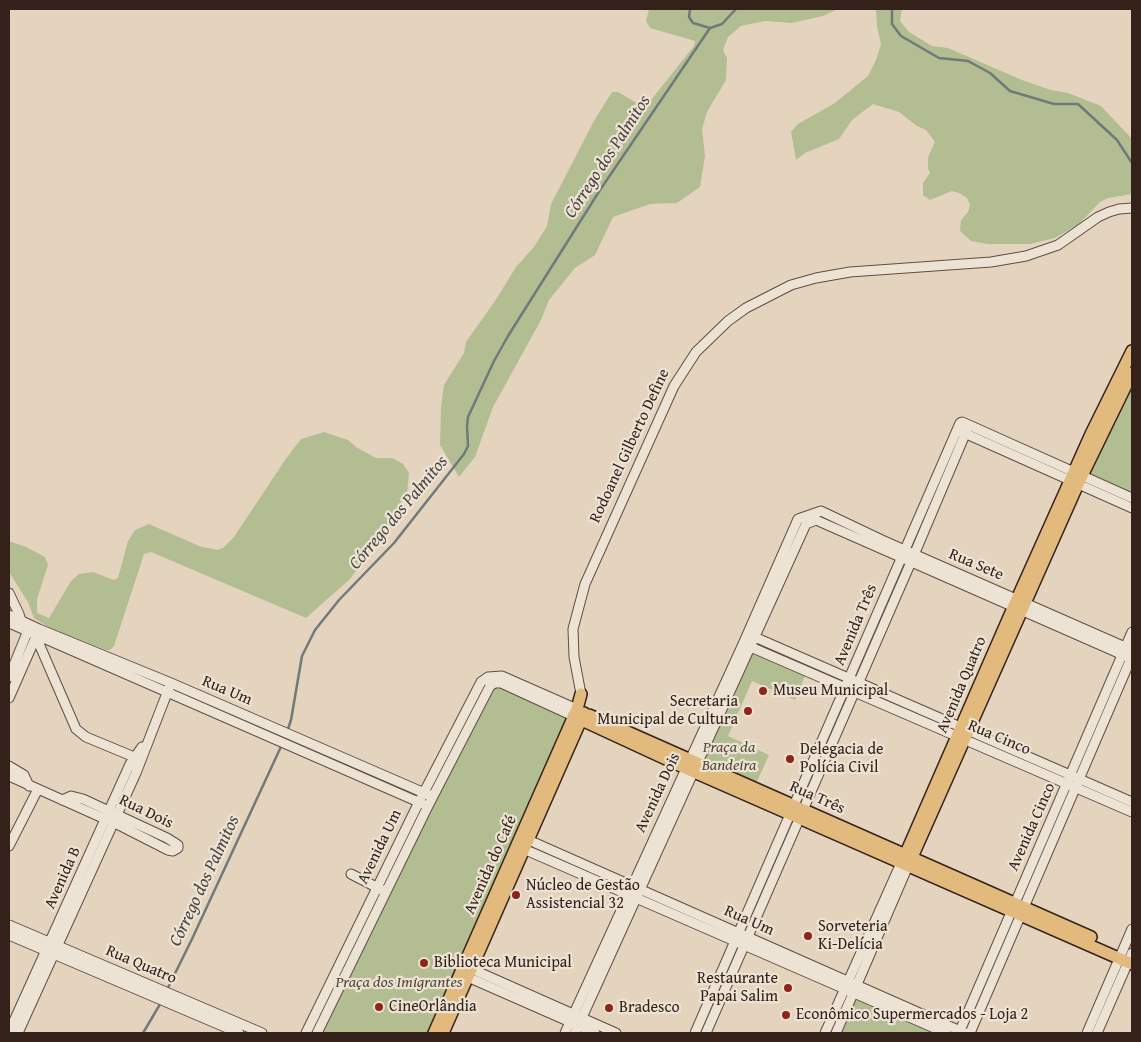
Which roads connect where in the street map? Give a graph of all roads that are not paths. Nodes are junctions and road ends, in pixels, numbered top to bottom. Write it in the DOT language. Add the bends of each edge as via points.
graph roads {
  1 [pos="1132,208"];
  2 [pos="1131,355"];
  3 [pos="1132,373"];
  4 [pos="963,428"];
  5 [pos="1076,478"];
  6 [pos="1132,498"];
  7 [pos="1132,508"];
  8 [pos="810,519"];
  9 [pos="903,554"];
  10 [pos="913,558"];
  11 [pos="9,593"];
  12 [pos="1019,605"];
  13 [pos="9,615"];
  14 [pos="9,623"];
  15 [pos="32,630"];
  16 [pos="1132,632"];
  17 [pos="752,636"];
  18 [pos="747,646"];
  19 [pos="1129,654"];
  20 [pos="9,677"];
  21 [pos="490,680"];
  22 [pos="854,680"];
  23 [pos="171,683"];
  24 [pos="845,687"];
  25 [pos="167,692"];
  26 [pos="854,692"];
  27 [pos="581,694"];
  28 [pos="9,698"];
  29 [pos="579,715"];
  30 [pos="963,733"];
  31 [pos="138,759"];
  32 [pos="9,766"];
  33 [pos="692,766"];
  34 [pos="9,776"];
  35 [pos="1073,781"];
  36 [pos="34,788"];
  37 [pos="428,795"];
  38 [pos="419,802"];
  39 [pos="1120,802"];
  40 [pos="1132,802"];
  41 [pos="428,806"];
  42 [pos="797,812"];
  43 [pos="1132,812"];
  44 [pos="111,817"];
  45 [pos="523,843"];
  46 [pos="9,846"];
  47 [pos="907,860"];
  48 [pos="352,874"];
  49 [pos="377,888"];
  50 [pos="629,891"];
  51 [pos="387,892"];
  52 [pos="639,895"];
  53 [pos="1018,909"];
  54 [pos="9,925"];
  55 [pos="1132,930"];
  56 [pos="9,935"];
  57 [pos="742,938"];
  58 [pos="53,948"];
  59 [pos="1128,957"];
  60 [pos="466,972"];
  61 [pos="846,984"];
  62 [pos="855,988"];
  63 [pos="30,996"];
  64 [pos="200,1011"];
  65 [pos="576,1023"];
  66 [pos="9,1032"];
  67 [pos="962,1032"];
  68 [pos="18,1033"];
  69 [pos="239,1033"];
  70 [pos="262,1033"];
  71 [pos="306,1033"];
  72 [pos="317,1033"];
  73 [pos="434,1033"];
  74 [pos="443,1033"];
  75 [pos="565,1033"];
  76 [pos="595,1033"];
  77 [pos="616,1033"];
  78 [pos="695,1033"];
  79 [pos="706,1033"];
  80 [pos="825,1033"];
  81 [pos="836,1033"];
  82 [pos="946,1033"];
  83 [pos="970,1033"];
  84 [pos="1087,1033"];
  85 [pos="1098,1033"];
  1 -- 27 [label="street, Rodoanel Gilberto Define" via="1109,212 1058,245 1026,256 816,278 791,285 728,321 696,352 674,386 585,584 573,628"];
  2 -- 5 [label="main road, Avenida Quatro"];
  3 -- 5 [label="main road, Avenida Quatro"];
  4 -- 5 [label="street"];
  4 -- 9 [label="street, Avenida Três"];
  4 -- 10 [label="street, Avenida Três"];
  5 -- 6 [label="street"];
  5 -- 7 [label="street"];
  5 -- 12 [label="main road, Avenida Quatro"];
  8 -- 9 [label="street, Rua Sete" via="821,511 841,526"];
  8 -- 17 [label="street, Avenida Dois"];
  9 -- 10 [label="street, Rua Sete"];
  9 -- 22 [label="street, Avenida Três"];
  10 -- 12 [label="street, Rua Sete"];
  10 -- 22 [label="street, Avenida Três"];
  11 -- 15 [label="street"];
  12 -- 19 [label="street, Rua Sete"];
  12 -- 30 [label="main road, Avenida Quatro"];
  13 -- 15 [label="street, Rua Um"];
  14 -- 15 [label="street, Rua Um"];
  15 -- 20 [label="street"];
  15 -- 23 [label="street, Rua Um"];
  15 -- 25 [label="street, Rua Um"];
  15 -- 28 [label="street"];
  15 -- 31 [label="street" via="76,729 86,737"];
  16 -- 19 [label="street, Avenida Cinco"];
  17 -- 18 [label="street, Avenida Dois"];
  17 -- 22 [label="street, Rua Cinco"];
  18 -- 24 [label="street, Rua Cinco"];
  18 -- 33 [label="street, Avenida Dois"];
  19 -- 35 [label="street, Avenida Cinco"];
  21 -- 29 [label="street, Rua Três" via="502,676"];
  21 -- 37 [label="street, Avenida Um"];
  22 -- 24 [label="street, Avenida Três"];
  22 -- 26 [label="street, Avenida Três"];
  22 -- 30 [label="street, Rua Cinco"];
  23 -- 25 [label="street, Avenida B"];
  23 -- 37 [label="street, Rua Um"];
  24 -- 26 [label="street, Rua Cinco"];
  24 -- 42 [label="street, Avenida Três"];
  25 -- 31 [label="street, Avenida B"];
  25 -- 38 [label="street, Rua Um"];
  26 -- 30 [label="street, Rua Cinco"];
  26 -- 42 [label="street, Avenida Três"];
  27 -- 29 [label="main road, Rodoanel Gilberto Define"];
  29 -- 33 [label="main road, Rua Três"];
  29 -- 45 [label="main road, Avenida do Café"];
  30 -- 35 [label="street, Rua Cinco"];
  30 -- 47 [label="main road, Avenida Quatro"];
  31 -- 44 [label="street, Avenida B"];
  32 -- 36 [label="street, Rua Dois" via="24,775"];
  33 -- 42 [label="main road, Rua Três"];
  33 -- 50 [label="street, Avenida Dois"];
  33 -- 52 [label="street, Avenida Dois"];
  34 -- 36 [label="street, Rua Dois"];
  35 -- 39 [label="street, Rua Cinco"];
  35 -- 53 [label="street, Avenida Cinco"];
  36 -- 44 [label="street, Rua Dois" via="62,800 74,796"];
  36 -- 46 [label="street"];
  37 -- 38 [label="street, Avenida Um"];
  37 -- 41 [label="street, Avenida Um"];
  38 -- 41 [label="street, Rua Um"];
  38 -- 49 [label="street, Avenida Um"];
  39 -- 40 [label="street, Rua Cinco"];
  39 -- 43 [label="street, Rua Cinco"];
  41 -- 51 [label="street, Avenida Um"];
  42 -- 47 [label="main road, Rua Três"];
  42 -- 57 [label="street, Avenida Três"];
  44 -- 44 [label="street, Rua Dois" via="168,850 178,848 167,838"];
  44 -- 58 [label="street, Avenida B"];
  45 -- 50 [label="street, Rua Um"];
  45 -- 60 [label="main road, Avenida do Café"];
  47 -- 53 [label="main road, Rua Três"];
  47 -- 61 [label="street, Avenida Quatro"];
  47 -- 62 [label="street, Avenida Quatro"];
  48 -- 49 [label="street"];
  49 -- 51 [label="street"];
  49 -- 71 [label="street, Avenida Um"];
  50 -- 52 [label="street, Rua Um"];
  50 -- 65 [label="street, Avenida Dois"];
  51 -- 72 [label="street, Avenida Um"];
  52 -- 57 [label="street, Rua Um"];
  52 -- 65 [label="street, Avenida Dois"];
  53 -- 59 [label="main road, Rua Três"];
  53 -- 67 [label="street, Avenida Cinco"];
  53 -- 83 [label="street, Avenida Cinco"];
  54 -- 58 [label="street, Rua Quatro"];
  55 -- 59 [label="street"];
  56 -- 58 [label="street, Rua Quatro"];
  57 -- 61 [label="street, Rua Um"];
  57 -- 78 [label="street, Avenida Três"];
  57 -- 79 [label="street, Avenida Três"];
  58 -- 63 [label="street, Avenida B"];
  58 -- 64 [label="street, Rua Quatro"];
  59 -- 84 [label="street"];
  59 -- 85 [label="street"];
  60 -- 65 [label="street"];
  60 -- 73 [label="main road, Avenida do Café"];
  60 -- 74 [label="main road, Avenida do Café"];
  61 -- 62 [label="street, Rua Um"];
  61 -- 80 [label="street, Avenida Quatro"];
  62 -- 67 [label="street, Rua Um"];
  62 -- 81 [label="street, Avenida Quatro"];
  62 -- 82 [label="street, Rua Um"];
  63 -- 66 [label="street, Avenida B"];
  63 -- 68 [label="street, Avenida B"];
  64 -- 69 [label="street, Rua Quatro"];
  64 -- 70 [label="street, Rua Quatro"];
  65 -- 75 [label="street, Avenida Dois"];
  65 -- 76 [label="street"];
  65 -- 77 [label="street"];
}
